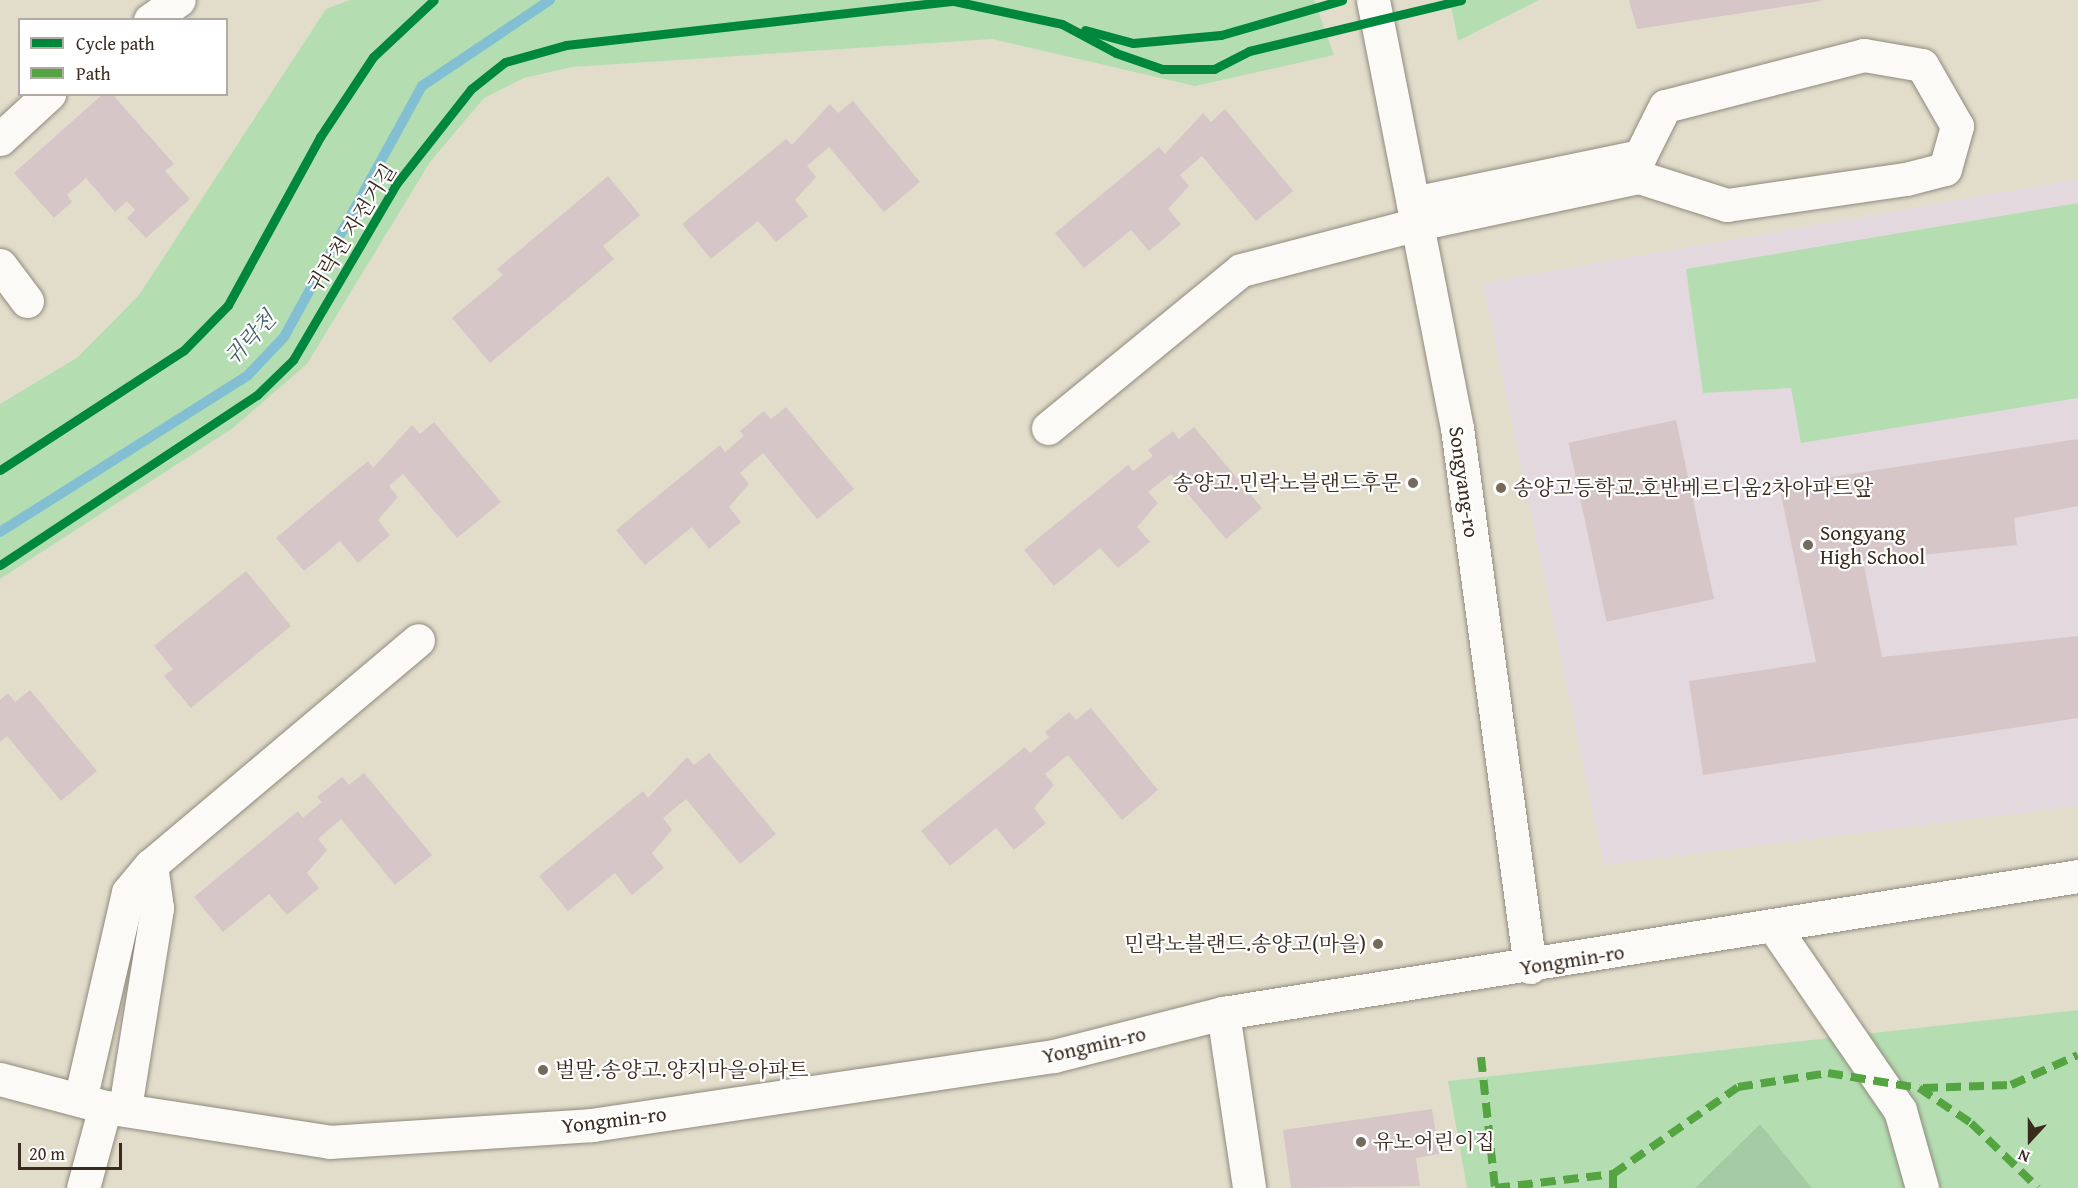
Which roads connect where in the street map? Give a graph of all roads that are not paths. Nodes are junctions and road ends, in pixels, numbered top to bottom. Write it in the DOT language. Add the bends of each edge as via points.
graph roads {
  1 [pos="179,0"];
  2 [pos="1373,0"];
  3 [pos="153,18"];
  4 [pos="47,96"];
  5 [pos="0,139"];
  6 [pos="1415,213"];
  7 [pos="0,265"];
  8 [pos="27,301"];
  9 [pos="1048,428"];
  10 [pos="418,640"];
  11 [pos="151,865"];
  12 [pos="2078,876"];
  13 [pos="1774,927"];
  14 [pos="1530,967"];
  15 [pos="1222,1013"];
  16 [pos="0,1079"];
  17 [pos="103,1105"];
  18 [pos="83,1188"];
  19 [pos="1249,1188"];
  20 [pos="1922,1188"];
  1 -- 3 [label="street"];
  2 -- 6 [label="street, Songyang-ro"];
  4 -- 5 [label="street"];
  6 -- 6 [label="street" via="1640,177 1727,205 1906,179 1945,169 1958,126 1922,65 1864,56 1665,106 1640,156"];
  6 -- 9 [label="street" via="1241,270"];
  6 -- 14 [label="street, Songyang-ro" via="1457,428"];
  7 -- 8 [label="street"];
  10 -- 11 [label="street"];
  11 -- 17 [label="street" via="157,908"];
  11 -- 17 [label="street" via="128,892"];
  12 -- 13 [label="street, Yongmin-ro"];
  13 -- 14 [label="street, Yongmin-ro"];
  13 -- 20 [label="street" via="1900,1110"];
  14 -- 15 [label="street, Yongmin-ro"];
  15 -- 17 [label="street, Yongmin-ro" via="1054,1056 592,1125 330,1142"];
  15 -- 19 [label="street"];
  16 -- 17 [label="street, Yongmin-ro"];
  17 -- 18 [label="street"];
}
